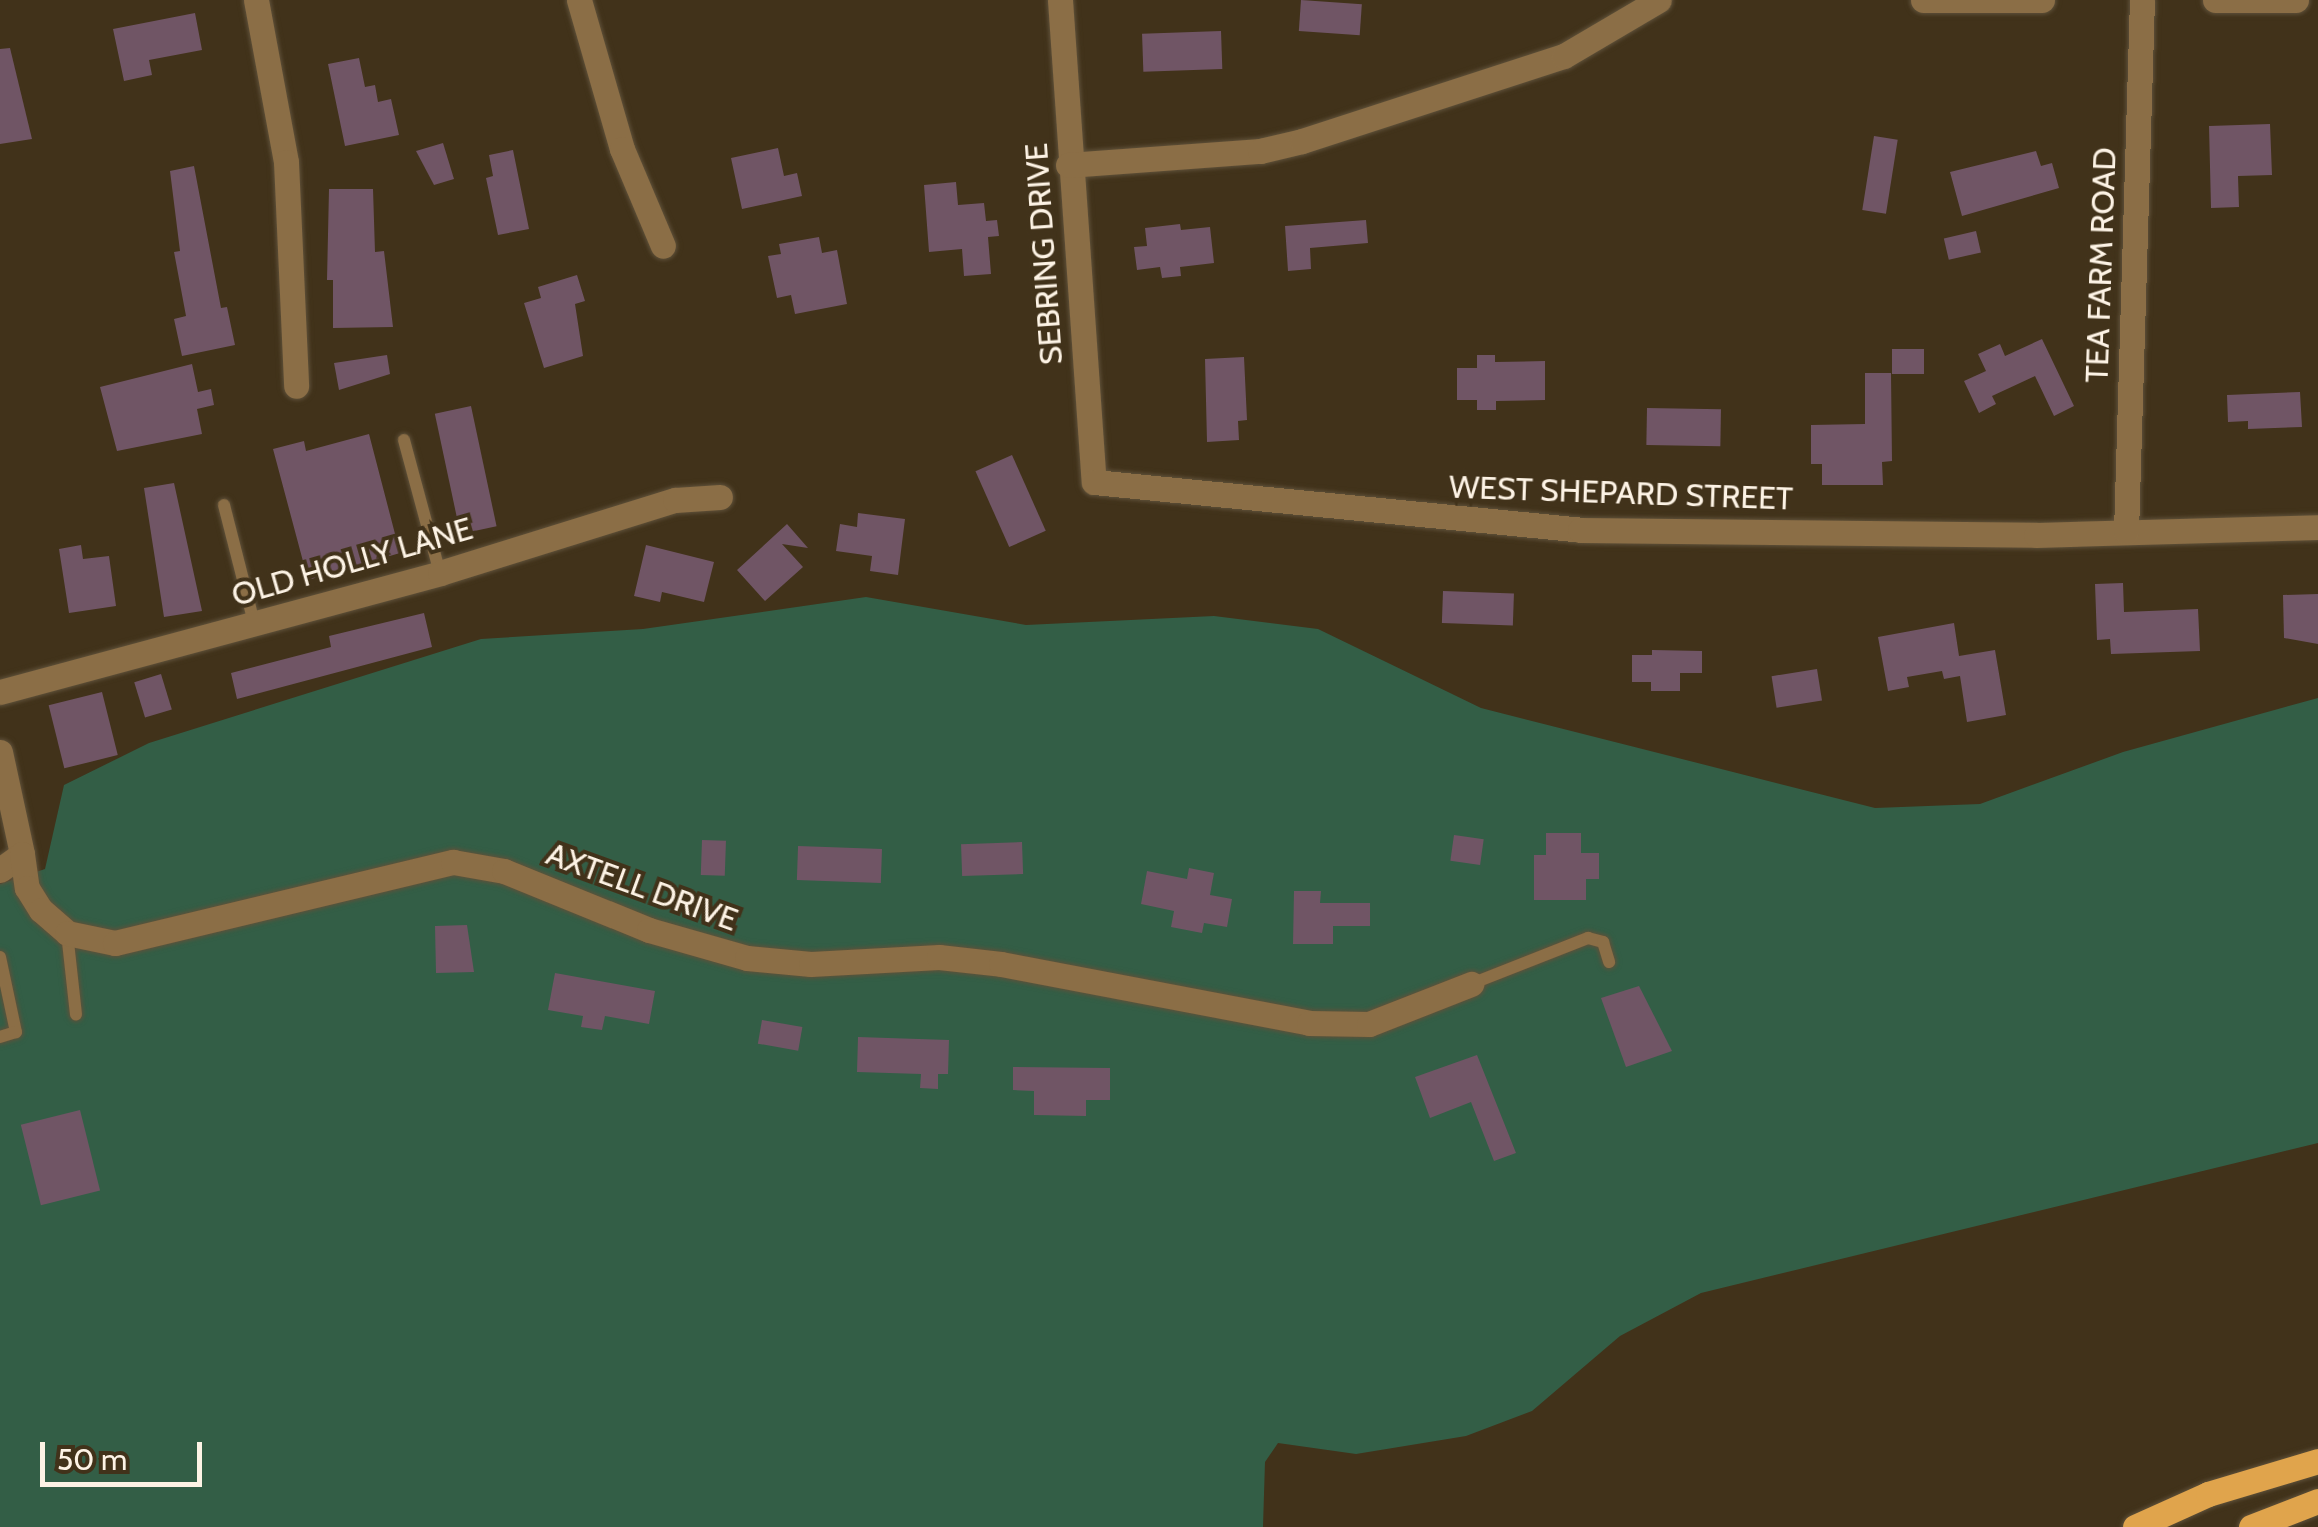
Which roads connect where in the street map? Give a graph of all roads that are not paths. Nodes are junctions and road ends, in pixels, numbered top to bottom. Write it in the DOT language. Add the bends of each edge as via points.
graph roads {
  1 [pos="256,0"];
  2 [pos="580,0"];
  3 [pos="1060,0"];
  4 [pos="1659,0"];
  5 [pos="1923,0"];
  6 [pos="2042,0"];
  7 [pos="2142,0"];
  8 [pos="2215,0"];
  9 [pos="2296,0"];
  10 [pos="1068,164"];
  11 [pos="664,246"];
  12 [pos="296,386"];
  13 [pos="404,440"];
  14 [pos="1114,482"];
  15 [pos="720,497"];
  16 [pos="224,506"];
  17 [pos="2318,527"];
  18 [pos="2126,532"];
  19 [pos="440,573"];
  20 [pos="254,623"];
  21 [pos="0,692"];
  22 [pos="0,752"];
  23 [pos="22,854"];
  24 [pos="0,870"];
  25 [pos="67,933"];
  26 [pos="0,957"];
  27 [pos="1609,962"];
  28 [pos="1471,984"];
  29 [pos="76,1016"];
  30 [pos="0,1037"];
  31 [pos="2318,1461"];
  32 [pos="2318,1501"];
  33 [pos="2136,1527"];
  34 [pos="2250,1527"];
  1 -- 12 [label="street" via="286,162"];
  2 -- 11 [label="street" via="622,150"];
  3 -- 10 [label="street, SEBRING DRIVE"];
  4 -- 10 [label="street" via="1564,56 1302,141 1260,151"];
  5 -- 6 [label="street"];
  7 -- 18 [label="street, TEA FARM ROAD"];
  8 -- 9 [label="street"];
  10 -- 14 [label="street, SEBRING DRIVE" via="1094,482"];
  13 -- 19 [label="lane"];
  14 -- 18 [label="street, WEST SHEPARD STREET" via="1580,530"];
  15 -- 19 [label="street, OLD HOLLY LANE" via="675,500"];
  16 -- 20 [label="lane"];
  17 -- 18 [label="street, WEST SHEPARD STREET"];
  19 -- 20 [label="street, OLD HOLLY LANE"];
  20 -- 21 [label="street, OLD HOLLY LANE"];
  22 -- 23 [label="street"];
  23 -- 24 [label="street"];
  23 -- 25 [label="street" via="32,899"];
  25 -- 28 [label="street, AXTELL DRIVE" via="115,944 148,938 350,882 453,862 504,872 650,930 747,958 812,964 939,957 1001,964 1309,1022 1369,1024"];
  25 -- 29 [label="lane"];
  26 -- 30 [label="lane" via="16,1032"];
  27 -- 28 [label="lane" via="1603,942 1588,938"];
  31 -- 33 [label="main road" via="2208,1494"];
  32 -- 34 [label="main road"];
}
